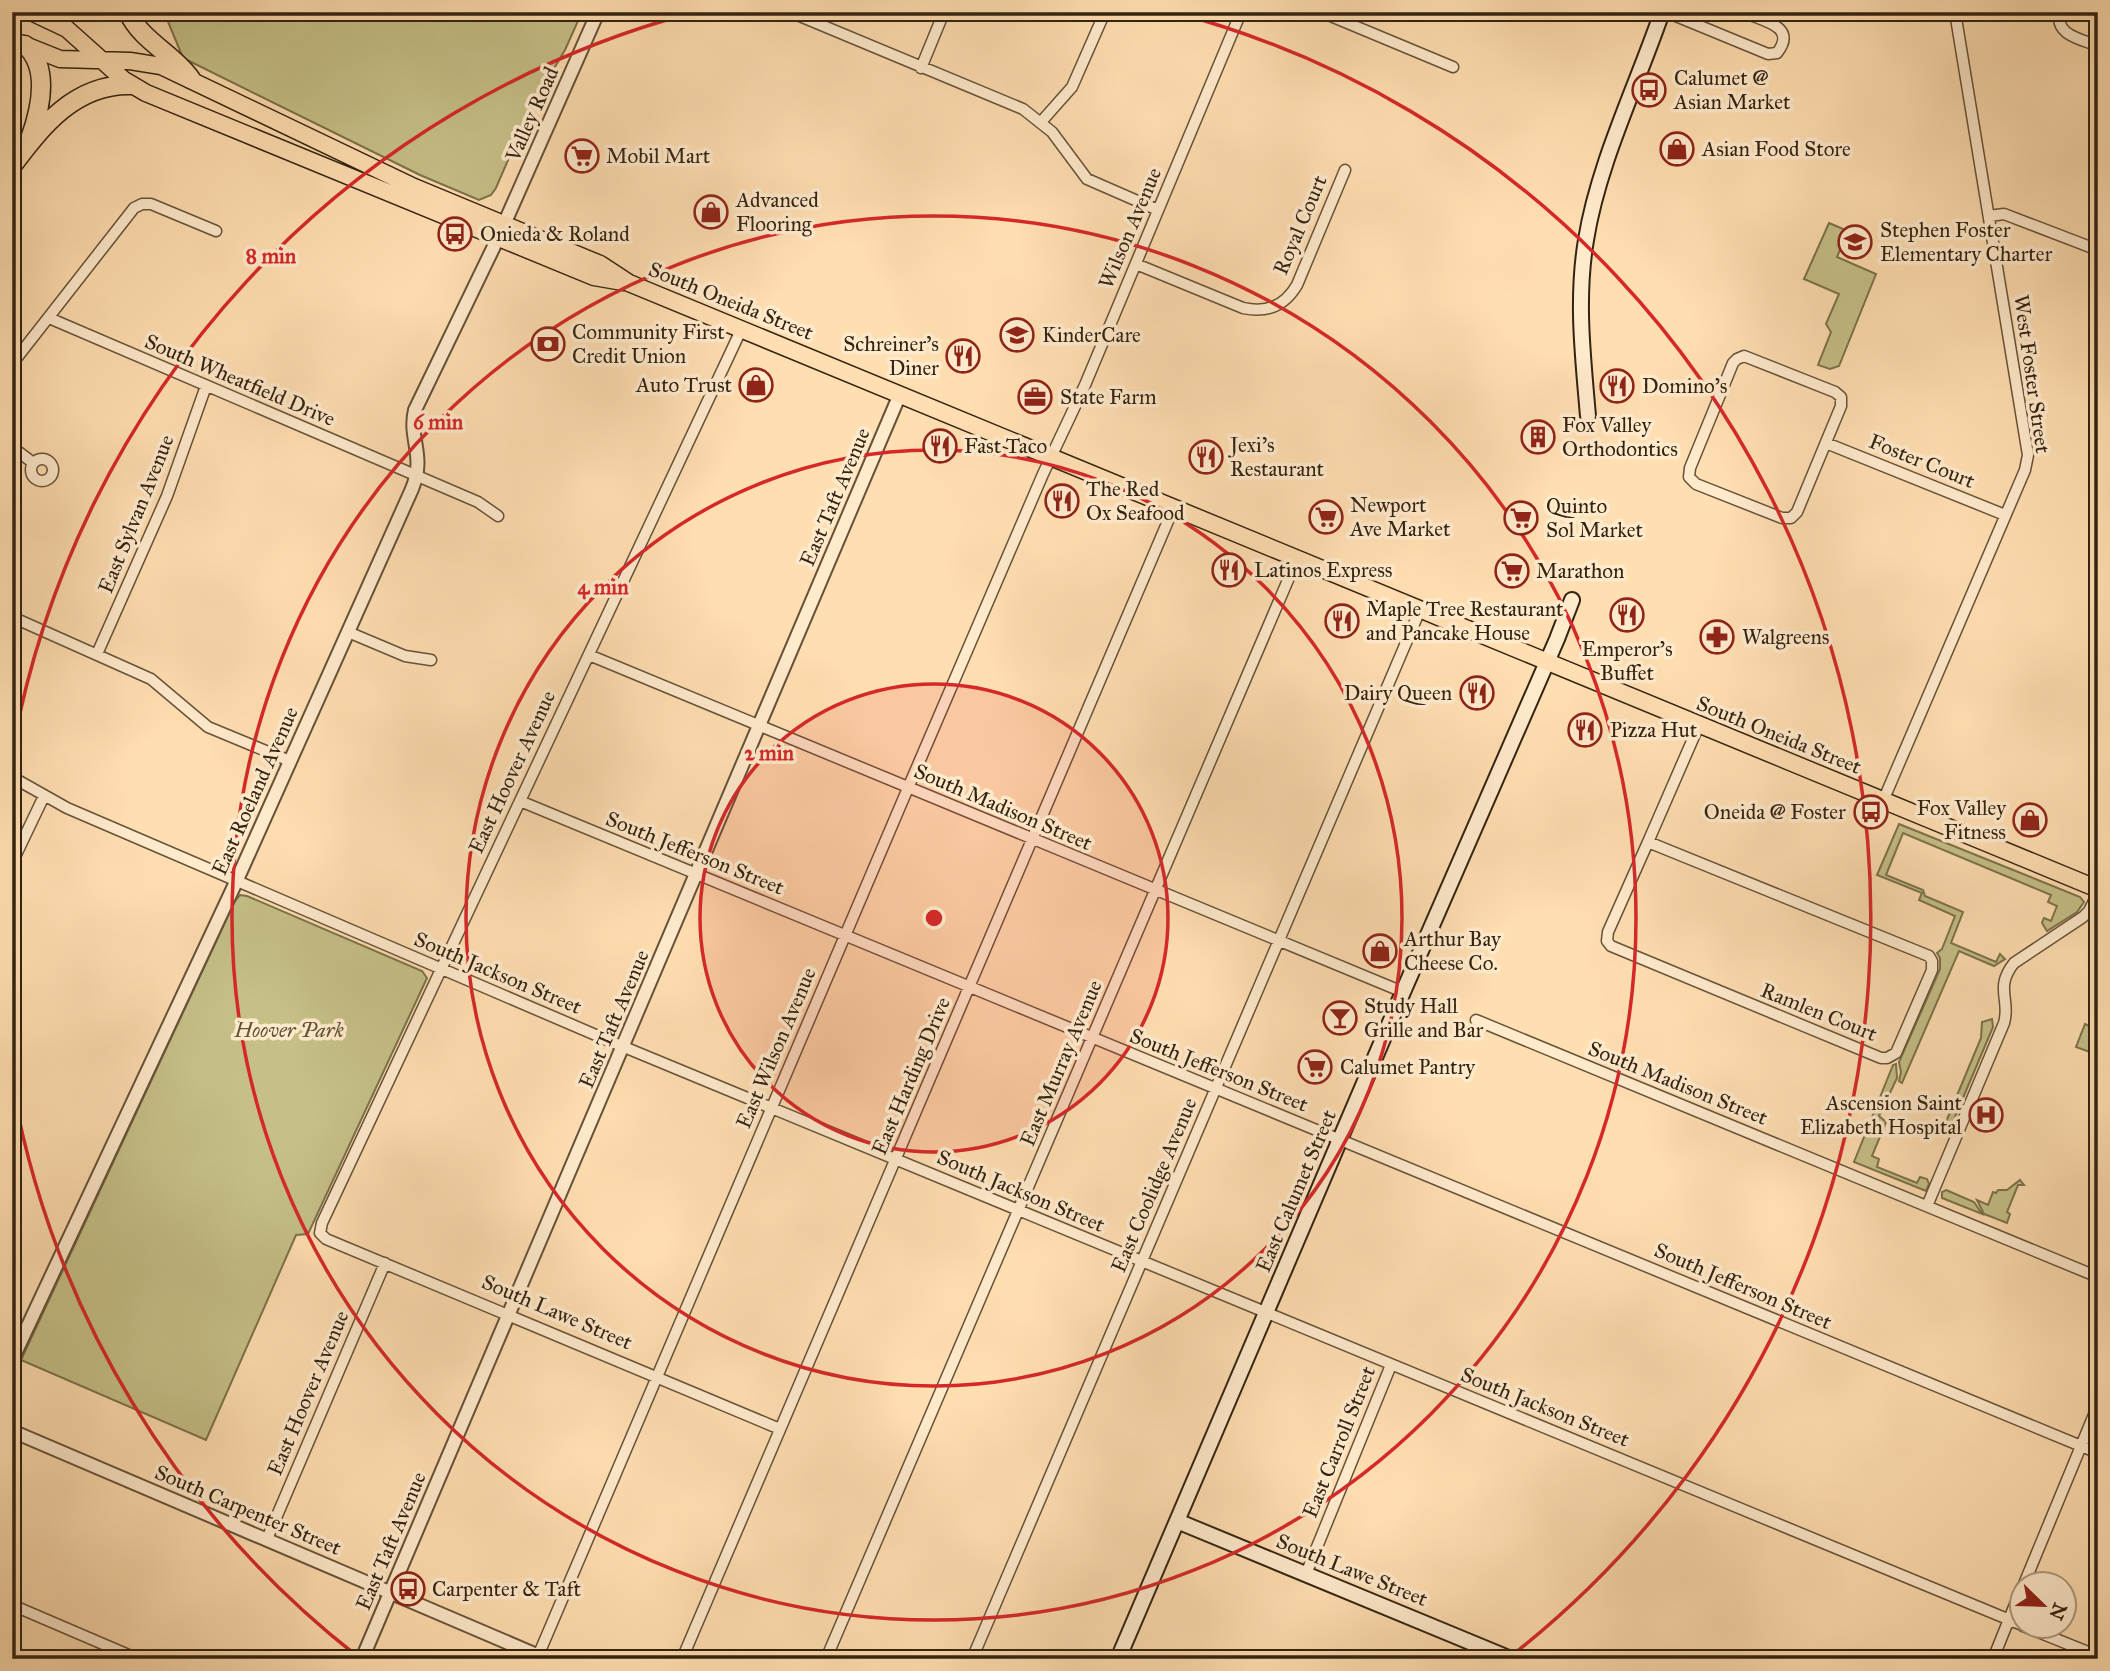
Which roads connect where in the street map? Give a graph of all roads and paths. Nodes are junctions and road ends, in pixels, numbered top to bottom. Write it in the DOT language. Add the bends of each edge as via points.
graph roads {
  1 [pos="31,12"];
  2 [pos="128,12"];
  3 [pos="598,12"];
  4 [pos="790,12"];
  5 [pos="944,12"];
  6 [pos="1105,12"];
  7 [pos="1241,12"];
  8 [pos="1321,12"];
  9 [pos="1664,12"];
  10 [pos="1743,12"];
  11 [pos="1955,12"];
  12 [pos="2060,12"];
  13 [pos="19,43"];
  14 [pos="2098,46"];
  15 [pos="102,61"];
  16 [pos="921,68"];
  17 [pos="1453,68"];
  18 [pos="191,79"];
  19 [pos="130,85"];
  20 [pos="1041,122"];
  21 [pos="28,145"];
  22 [pos="12,166"];
  23 [pos="1345,170"];
  24 [pos="1158,210"];
  25 [pos="1989,216"];
  26 [pos="216,231"];
  27 [pos="501,232"];
  28 [pos="2098,250"];
  29 [pos="1136,264"];
  30 [pos="49,318"];
  31 [pos="742,328"];
  32 [pos="12,364"];
  33 [pos="206,386"];
  34 [pos="900,394"];
  35 [pos="1588,416"];
  36 [pos="1826,443"];
  37 [pos="12,447"];
  38 [pos="1052,456"];
  39 [pos="32,462"];
  40 [pos="417,477"];
  41 [pos="1174,507"];
  42 [pos="2005,515"];
  43 [pos="498,516"];
  44 [pos="1297,559"];
  45 [pos="1572,600"];
  46 [pos="1420,610"];
  47 [pos="12,617"];
  48 [pos="348,632"];
  49 [pos="97,654"];
  50 [pos="589,655"];
  51 [pos="431,660"];
  52 [pos="1547,662"];
  53 [pos="1699,724"];
  54 [pos="760,726"];
  55 [pos="290,761"];
  56 [pos="12,777"];
  57 [pos="908,788"];
  58 [pos="44,796"];
  59 [pos="1883,800"];
  60 [pos="520,801"];
  61 [pos="1032,840"];
  62 [pos="1648,842"];
  63 [pos="12,863"];
  64 [pos="697,874"];
  65 [pos="236,882"];
  66 [pos="1156,891"];
  67 [pos="2098,891"];
  68 [pos="845,936"];
  69 [pos="1279,942"];
  70 [pos="440,970"];
  71 [pos="969,987"];
  72 [pos="1403,992"];
  73 [pos="1476,1020"];
  74 [pos="1092,1039"];
  75 [pos="624,1046"];
  76 [pos="1216,1090"];
  77 [pos="771,1108"];
  78 [pos="1341,1140"];
  79 [pos="896,1160"];
  80 [pos="1927,1206"];
  81 [pos="1019,1211"];
  82 [pos="320,1233"];
  83 [pos="1142,1262"];
  84 [pos="385,1263"];
  85 [pos="2098,1277"];
  86 [pos="1267,1313"];
  87 [pos="508,1315"];
  88 [pos="12,1360"];
  89 [pos="1391,1365"];
  90 [pos="657,1377"];
  91 [pos="2098,1405"];
  92 [pos="780,1429"];
  93 [pos="12,1431"];
  94 [pos="2081,1446"];
  95 [pos="2098,1453"];
  96 [pos="1177,1521"];
  97 [pos="267,1539"];
  98 [pos="2029,1570"];
  99 [pos="1306,1573"];
  100 [pos="390,1592"];
  101 [pos="12,1605"];
  102 [pos="2008,1620"];
  103 [pos="2008,1622"];
  104 [pos="2059,1640"];
  105 [pos="2098,1656"];
  106 [pos="542,1657"];
  107 [pos="138,1659"];
  108 [pos="362,1659"];
  109 [pos="682,1659"];
  110 [pos="827,1659"];
  111 [pos="972,1659"];
  112 [pos="1118,1659"];
  113 [pos="1511,1659"];
  114 [pos="1993,1659"];
  1 -- 15 [label="main road, South Oneida Street" via="67,29"];
  2 -- 18 [label="highway" via="143,35 177,61"];
  3 -- 27 [label="street, Valley Road"];
  4 -- 16 [label="street"];
  5 -- 16 [label="street"];
  6 -- 20 [label="street" via="1073,87"];
  7 -- 24 [label="street, Wilson Avenue"];
  8 -- 17 [label="street"];
  9 -- 10 [label="street" via="1768,54 1777,53 1785,33"];
  9 -- 35 [label="main road" via="1601,177 1586,236 1580,303"];
  11 -- 25 [label="street, West Foster Street"];
  12 -- 14 [label="street" via="2059,27"];
  13 -- 15 [label="main road, South Oneida Street" via="60,59"];
  13 -- 21 [label="highway" via="35,56 41,81"];
  15 -- 18 [label="main road, South Oneida Street" via="149,63"];
  15 -- 19 [label="main road, South Oneida Street"];
  16 -- 20 [label="street" via="1023,109"];
  18 -- 27 [label="main road, South Oneida Street"];
  19 -- 21 [label="highway" via="104,87 77,97"];
  19 -- 27 [label="main road, South Oneida Street"];
  20 -- 24 [label="street" via="1087,179"];
  21 -- 22 [label="highway"];
  23 -- 29 [label="street, Royal Court" via="1297,285 1287,299 1272,308 1243,308"];
  24 -- 29 [label="street, Wilson Avenue"];
  25 -- 28 [label="street" via="2004,214"];
  25 -- 42 [label="street, West Foster Street" via="2028,455"];
  26 -- 30 [label="street" via="151,204 134,208"];
  27 -- 31 [label="main road, South Oneida Street" via="600,264 629,283"];
  27 -- 40 [label="street, East Roeland Avenue" via="415,410"];
  29 -- 38 [label="street, Wilson Avenue"];
  30 -- 32 [label="street"];
  30 -- 33 [label="street, South Wheatfield Drive"];
  31 -- 34 [label="main road, South Oneida Street"];
  31 -- 50 [label="street, East Hoover Avenue"];
  33 -- 40 [label="street, South Wheatfield Drive"];
  33 -- 49 [label="street, East Sylvan Avenue" via="167,496"];
  34 -- 38 [label="main road, South Oneida Street"];
  34 -- 54 [label="street, East Taft Avenue"];
  36 -- 36 [label="street" via="1791,518 1696,484 1689,477 1733,363 1740,357 1839,394 1841,406"];
  36 -- 42 [label="street, Foster Court"];
  37 -- 39 [label="street"];
  38 -- 41 [label="main road, South Oneida Street"];
  38 -- 57 [label="street, East Wilson Avenue"];
  40 -- 43 [label="street, South Wheatfield Drive" via="478,502"];
  40 -- 48 [label="street, East Roeland Avenue"];
  41 -- 44 [label="main road, South Oneida Street"];
  41 -- 61 [label="street, East Harding Drive"];
  42 -- 59 [label="street, West Foster Street"];
  44 -- 46 [label="main road, South Oneida Street"];
  44 -- 66 [label="street, East Murray Avenue"];
  45 -- 52 [label="main road, East Calumet Street"];
  46 -- 52 [label="main road, South Oneida Street"];
  46 -- 69 [label="street, East Coolidge Avenue"];
  47 -- 49 [label="street"];
  48 -- 51 [label="street" via="405,656"];
  48 -- 55 [label="street, East Roeland Avenue"];
  49 -- 55 [label="street" via="156,682 208,727"];
  50 -- 54 [label="street, South Madison Street"];
  50 -- 60 [label="street, East Hoover Avenue"];
  52 -- 53 [label="main road, South Oneida Street"];
  52 -- 72 [label="main road, East Calumet Street"];
  53 -- 59 [label="main road, South Oneida Street"];
  53 -- 62 [label="street, Ramlen Court"];
  54 -- 57 [label="street, South Madison Street"];
  54 -- 64 [label="street, East Taft Avenue"];
  55 -- 65 [label="street, East Roeland Avenue"];
  56 -- 58 [label="street, South Jackson Street"];
  57 -- 61 [label="street, South Madison Street"];
  57 -- 68 [label="street, East Wilson Avenue"];
  58 -- 63 [label="street"];
  58 -- 65 [label="street, South Jackson Street"];
  59 -- 67 [label="main road, South Oneida Street"];
  60 -- 64 [label="street, South Jefferson Street"];
  60 -- 70 [label="street, East Hoover Avenue"];
  61 -- 66 [label="street, South Madison Street"];
  61 -- 71 [label="street, East Harding Drive"];
  62 -- 62 [label="street, Ramlen Court" via="1608,932 1611,946 1881,1058 1896,1053 1931,970 1929,956"];
  64 -- 68 [label="street, South Jefferson Street"];
  64 -- 75 [label="street, East Taft Avenue"];
  65 -- 70 [label="street, South Jackson Street"];
  65 -- 88 [label="street, East Roeland Avenue"];
  66 -- 69 [label="street, South Madison Street"];
  66 -- 74 [label="street, East Murray Avenue"];
  67 -- 80 [label="street" via="2089,911 2009,969 2002,992 2004,1023"];
  68 -- 71 [label="street, South Jefferson Street"];
  68 -- 77 [label="street, East Wilson Avenue"];
  69 -- 72 [label="street, South Madison Street"];
  69 -- 76 [label="street, East Coolidge Avenue"];
  70 -- 75 [label="street, South Jackson Street"];
  70 -- 82 [label="street, East Hoover Avenue"];
  71 -- 74 [label="street, South Jefferson Street"];
  71 -- 79 [label="street, East Harding Drive"];
  72 -- 78 [label="main road, East Calumet Street"];
  73 -- 80 [label="street, South Madison Street"];
  74 -- 76 [label="street, South Jefferson Street"];
  74 -- 81 [label="street, East Murray Avenue"];
  75 -- 77 [label="street, South Jackson Street"];
  75 -- 87 [label="street, East Taft Avenue"];
  76 -- 78 [label="street, South Jefferson Street"];
  76 -- 83 [label="street, East Coolidge Avenue"];
  77 -- 79 [label="street, South Jackson Street"];
  77 -- 90 [label="street, East Wilson Avenue"];
  78 -- 86 [label="main road, East Calumet Street"];
  78 -- 94 [label="street, South Jefferson Street"];
  79 -- 81 [label="street, South Jackson Street"];
  79 -- 92 [label="street, East Harding Drive"];
  80 -- 85 [label="street, South Madison Street"];
  81 -- 83 [label="street, South Jackson Street"];
  81 -- 110 [label="street, East Murray Avenue"];
  82 -- 84 [label="street, South Lawe Street"];
  83 -- 86 [label="street, South Jackson Street"];
  83 -- 111 [label="street, East Coolidge Avenue"];
  84 -- 87 [label="street, South Lawe Street"];
  84 -- 97 [label="street, East Hoover Avenue"];
  86 -- 89 [label="street, South Jackson Street"];
  86 -- 96 [label="main road, East Calumet Street"];
  87 -- 90 [label="street, South Lawe Street"];
  87 -- 100 [label="street, East Taft Avenue"];
  89 -- 99 [label="street, East Carroll Street"];
  89 -- 102 [label="street, South Jackson Street"];
  90 -- 92 [label="street, South Lawe Street"];
  90 -- 106 [label="street, East Wilson Avenue"];
  91 -- 94 [label="street"];
  92 -- 109 [label="street, East Harding Drive"];
  93 -- 97 [label="street, South Carpenter Street"];
  94 -- 95 [label="street, South Jefferson Street"];
  94 -- 98 [label="street"];
  96 -- 99 [label="main road, South Lawe Street"];
  96 -- 112 [label="main road, East Calumet Street"];
  97 -- 100 [label="street, South Carpenter Street"];
  99 -- 113 [label="main road, South Lawe Street"];
  100 -- 106 [label="street, South Carpenter Street"];
  100 -- 108 [label="street, East Taft Avenue"];
  101 -- 107 [label="street"];
  103 -- 114 [label="street"];
  104 -- 105 [label="street, South Jackson Street"];
}
